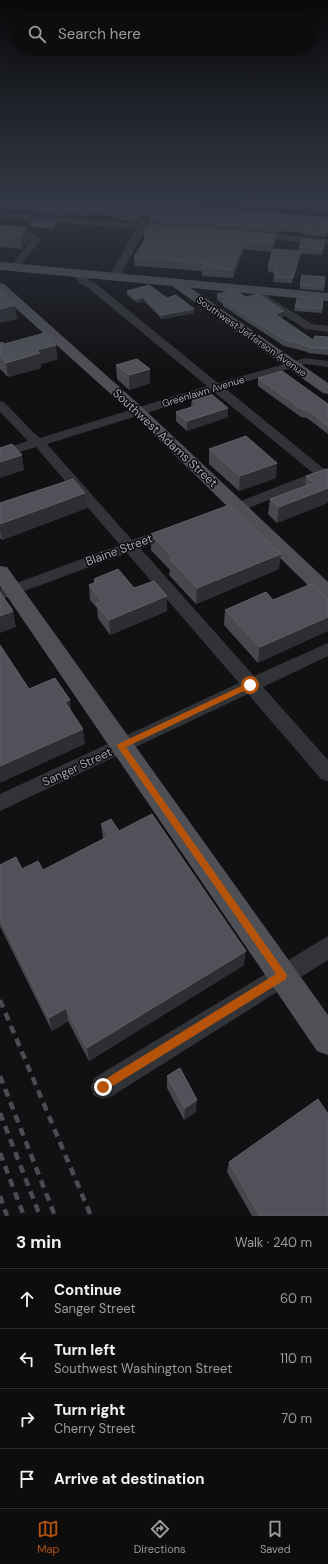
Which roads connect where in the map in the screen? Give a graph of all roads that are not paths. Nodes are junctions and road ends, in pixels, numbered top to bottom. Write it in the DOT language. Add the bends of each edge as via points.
graph roads {
  1 [pos="24,255"];
  2 [pos="126,255"];
  3 [pos="0,266"];
  4 [pos="15,267"];
  5 [pos="78,273"];
  6 [pos="114,277"];
  7 [pos="176,283"];
  8 [pos="0,287"];
  9 [pos="253,290"];
  10 [pos="328,297"];
  11 [pos="328,329"];
  12 [pos="292,364"];
  13 [pos="328,364"];
  14 [pos="216,387"];
  15 [pos="328,390"];
  16 [pos="0,405"];
  17 [pos="138,412"];
  18 [pos="38,442"];
  19 [pos="0,454"];
  20 [pos="326,475"];
  21 [pos="239,507"];
  22 [pos="210,517"];
  23 [pos="188,525"];
  24 [pos="129,545"];
  25 [pos="4,586"];
  26 [pos="328,593"];
  27 [pos="328,649"];
  28 [pos="250,685"];
  29 [pos="121,746"];
  30 [pos="328,773"];
  31 [pos="0,803"];
  32 [pos="328,947"];
  33 [pos="283,975"];
  34 [pos="328,1040"];
  35 [pos="103,1087"];
  1 -- 4 [label="street"];
  2 -- 6 [label="street"];
  3 -- 4 [label="main road"];
  4 -- 5 [label="main road"];
  5 -- 6 [label="main road"];
  5 -- 14 [label="street" via="83,281"];
  6 -- 7 [label="main road"];
  7 -- 9 [label="main road"];
  7 -- 12 [label="main road, Southwest Jefferson Avenue"];
  8 -- 17 [label="main road, Southwest Adams Street" via="50,339"];
  9 -- 10 [label="main road"];
  9 -- 11 [label="street" via="309,327"];
  12 -- 13 [label="street, Greenlawn Avenue" via="305,361"];
  12 -- 14 [label="street, Greenlawn Avenue"];
  12 -- 15 [label="main road, Southwest Jefferson Avenue"];
  14 -- 17 [label="street, Greenlawn Avenue"];
  14 -- 20 [label="street"];
  16 -- 18 [label="street"];
  17 -- 18 [label="street, Greenlawn Avenue"];
  17 -- 21 [label="main road, Southwest Adams Street"];
  18 -- 19 [label="street, Greenlawn Avenue"];
  18 -- 24 [label="street"];
  20 -- 21 [label="street"];
  21 -- 22 [label="street"];
  21 -- 26 [label="main road, Southwest Adams Street"];
  23 -- 24 [label="street, Blaine Street"];
  24 -- 25 [label="street, Blaine Street"];
  24 -- 28 [label="street"];
  25 -- 29 [label="main road"];
  27 -- 28 [label="street, Sanger Street"];
  28 -- 29 [label="street, Sanger Street"];
  28 -- 30 [label="street"];
  29 -- 31 [label="street, Sanger Street"];
  29 -- 33 [label="main road"];
  32 -- 33 [label="street"];
  33 -- 34 [label="main road"];
  33 -- 35 [label="street"];
}
